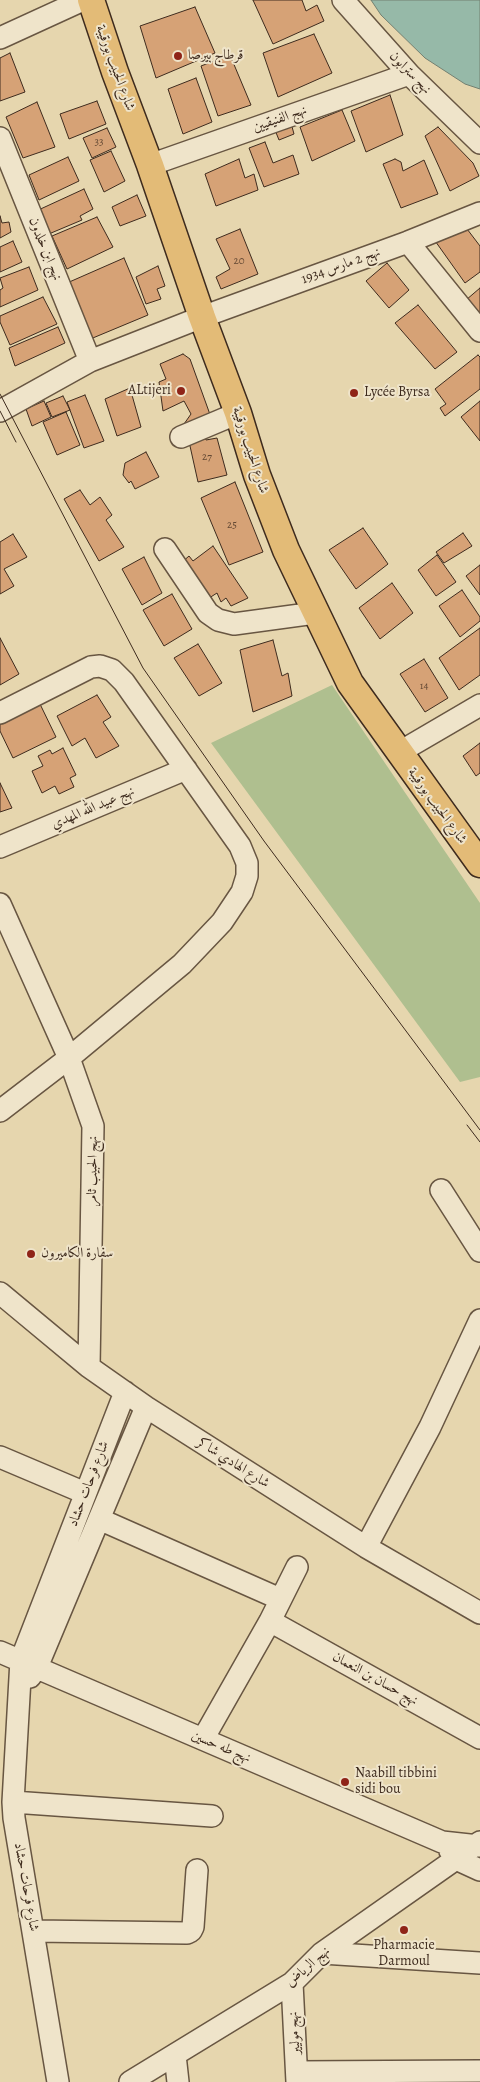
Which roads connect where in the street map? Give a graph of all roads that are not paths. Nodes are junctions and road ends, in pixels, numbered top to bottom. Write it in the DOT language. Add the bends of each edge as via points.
graph roads {
  1 [pos="83,0"];
  2 [pos="91,0"];
  3 [pos="343,0"];
  4 [pos="0,38"];
  5 [pos="410,74"];
  6 [pos="0,138"];
  7 [pos="480,143"];
  8 [pos="150,165"];
  9 [pos="480,213"];
  10 [pos="408,242"];
  11 [pos="202,317"];
  12 [pos="480,331"];
  13 [pos="90,361"];
  14 [pos="0,411"];
  15 [pos="238,413"];
  16 [pos="181,437"];
  17 [pos="165,549"];
  18 [pos="315,613"];
  19 [pos="480,705"];
  20 [pos="0,712"];
  21 [pos="398,753"];
  22 [pos="186,769"];
  23 [pos="0,848"];
  24 [pos="480,864"];
  25 [pos="0,904"];
  26 [pos="69,1058"];
  27 [pos="0,1111"];
  28 [pos="441,1190"];
  29 [pos="480,1251"];
  30 [pos="0,1293"];
  31 [pos="480,1320"];
  32 [pos="90,1367"];
  33 [pos="125,1392"];
  34 [pos="146,1407"];
  35 [pos="0,1456"];
  36 [pos="86,1493"];
  37 [pos="99,1519"];
  38 [pos="366,1547"];
  39 [pos="297,1567"];
  40 [pos="280,1599"];
  41 [pos="480,1613"];
  42 [pos="270,1621"];
  43 [pos="0,1652"];
  44 [pos="29,1664"];
  45 [pos="480,1738"];
  46 [pos="203,1739"];
  47 [pos="9,1813"];
  48 [pos="212,1816"];
  49 [pos="442,1842"];
  50 [pos="479,1844"];
  51 [pos="456,1859"];
  52 [pos="197,1870"];
  53 [pos="480,1870"];
  54 [pos="34,1931"];
  55 [pos="322,1953"];
  56 [pos="480,1963"];
  57 [pos="292,1983"];
  58 [pos="175,2055"];
  59 [pos="480,2071"];
  60 [pos="297,2077"];
  61 [pos="417,2077"];
  62 [pos="58,2082"];
  63 [pos="130,2082"];
  64 [pos="178,2082"];
  1 -- 4 [label="street"];
  2 -- 8 [label="main road, شارع الحبيب بورقيبة"];
  3 -- 5 [label="street, نهج سترابون"];
  5 -- 7 [label="street, نهج سترابون"];
  5 -- 8 [label="street, نهج الفنيقيين"];
  6 -- 13 [label="street, نهج ابن خلدون"];
  8 -- 11 [label="main road, شارع الحبيب بورقيبة"];
  9 -- 10 [label="street, نهج 2 مارس 1934"];
  10 -- 11 [label="street, نهج 2 مارس 1934"];
  10 -- 12 [label="street"];
  11 -- 13 [label="street, نهج 2 مارس 1934"];
  11 -- 15 [label="main road, شارع الحبيب بورقيبة"];
  13 -- 14 [label="street, نهج 2 مارس 1934"];
  15 -- 16 [label="street"];
  15 -- 18 [label="main road, شارع الحبيب بورقيبة" via="263,491"];
  17 -- 18 [label="street" via="208,612 218,620 234,624"];
  18 -- 21 [label="main road, شارع الحبيب بورقيبة" via="350,683"];
  19 -- 21 [label="street"];
  20 -- 22 [label="street" via="91,667 100,666 124,682"];
  21 -- 24 [label="main road, شارع الحبيب بورقيبة"];
  22 -- 23 [label="street, نهج عبيد الله المهدي"];
  22 -- 26 [label="street" via="240,846 247,862 242,892 222,922 182,964"];
  25 -- 26 [label="street, نهج الحبيب ثامر"];
  26 -- 27 [label="street"];
  26 -- 32 [label="street, نهج الحبيب ثامر" via="94,1126"];
  28 -- 29 [label="street"];
  30 -- 32 [label="street, شارع الهادي شاكر"];
  31 -- 38 [label="street" via="430,1428"];
  32 -- 33 [label="street, شارع الهادي شاكر"];
  33 -- 34 [label="street, شارع الهادي شاكر"];
  33 -- 36 [label="street, شارع فرحات حشاد"];
  34 -- 37 [label="street, شارع فرحات حشاد"];
  34 -- 38 [label="street, شارع الهادي شاكر"];
  35 -- 36 [label="street"];
  36 -- 44 [label="street, شارع فرحات حشاد"];
  37 -- 40 [label="street"];
  37 -- 44 [label="street, شارع فرحات حشاد"];
  38 -- 41 [label="street, شارع الهادي شاكر"];
  39 -- 40 [label="street"];
  40 -- 42 [label="street"];
  42 -- 45 [label="street, نهج حسان بن النعمان"];
  42 -- 46 [label="street"];
  43 -- 44 [label="street, نهج طه حسين"];
  44 -- 46 [label="street, نهج طه حسين"];
  44 -- 47 [label="street, شارع فرحات حشاد" via="19,1690"];
  46 -- 49 [label="street, نهج طه حسين"];
  47 -- 48 [label="street"];
  47 -- 54 [label="street, شارع فرحات حشاد"];
  49 -- 50 [label="street, نهج طه حسين"];
  49 -- 51 [label="street, نهج طه حسين"];
  50 -- 51 [label="street, نهج الرياض"];
  51 -- 53 [label="street, نهج طه حسين"];
  51 -- 55 [label="street, نهج الرياض"];
  52 -- 54 [label="street" via="193,1927 187,1933"];
  54 -- 62 [label="street, شارع فرحات حشاد"];
  55 -- 56 [label="street"];
  55 -- 57 [label="street, نهج الرياض"];
  57 -- 58 [label="street, نهج الرياض"];
  57 -- 60 [label="street, نهج موليير"];
  58 -- 63 [label="street, نهج الرياض"];
  58 -- 64 [label="street"];
  59 -- 61 [label="street"];
  60 -- 61 [label="street"];
}
